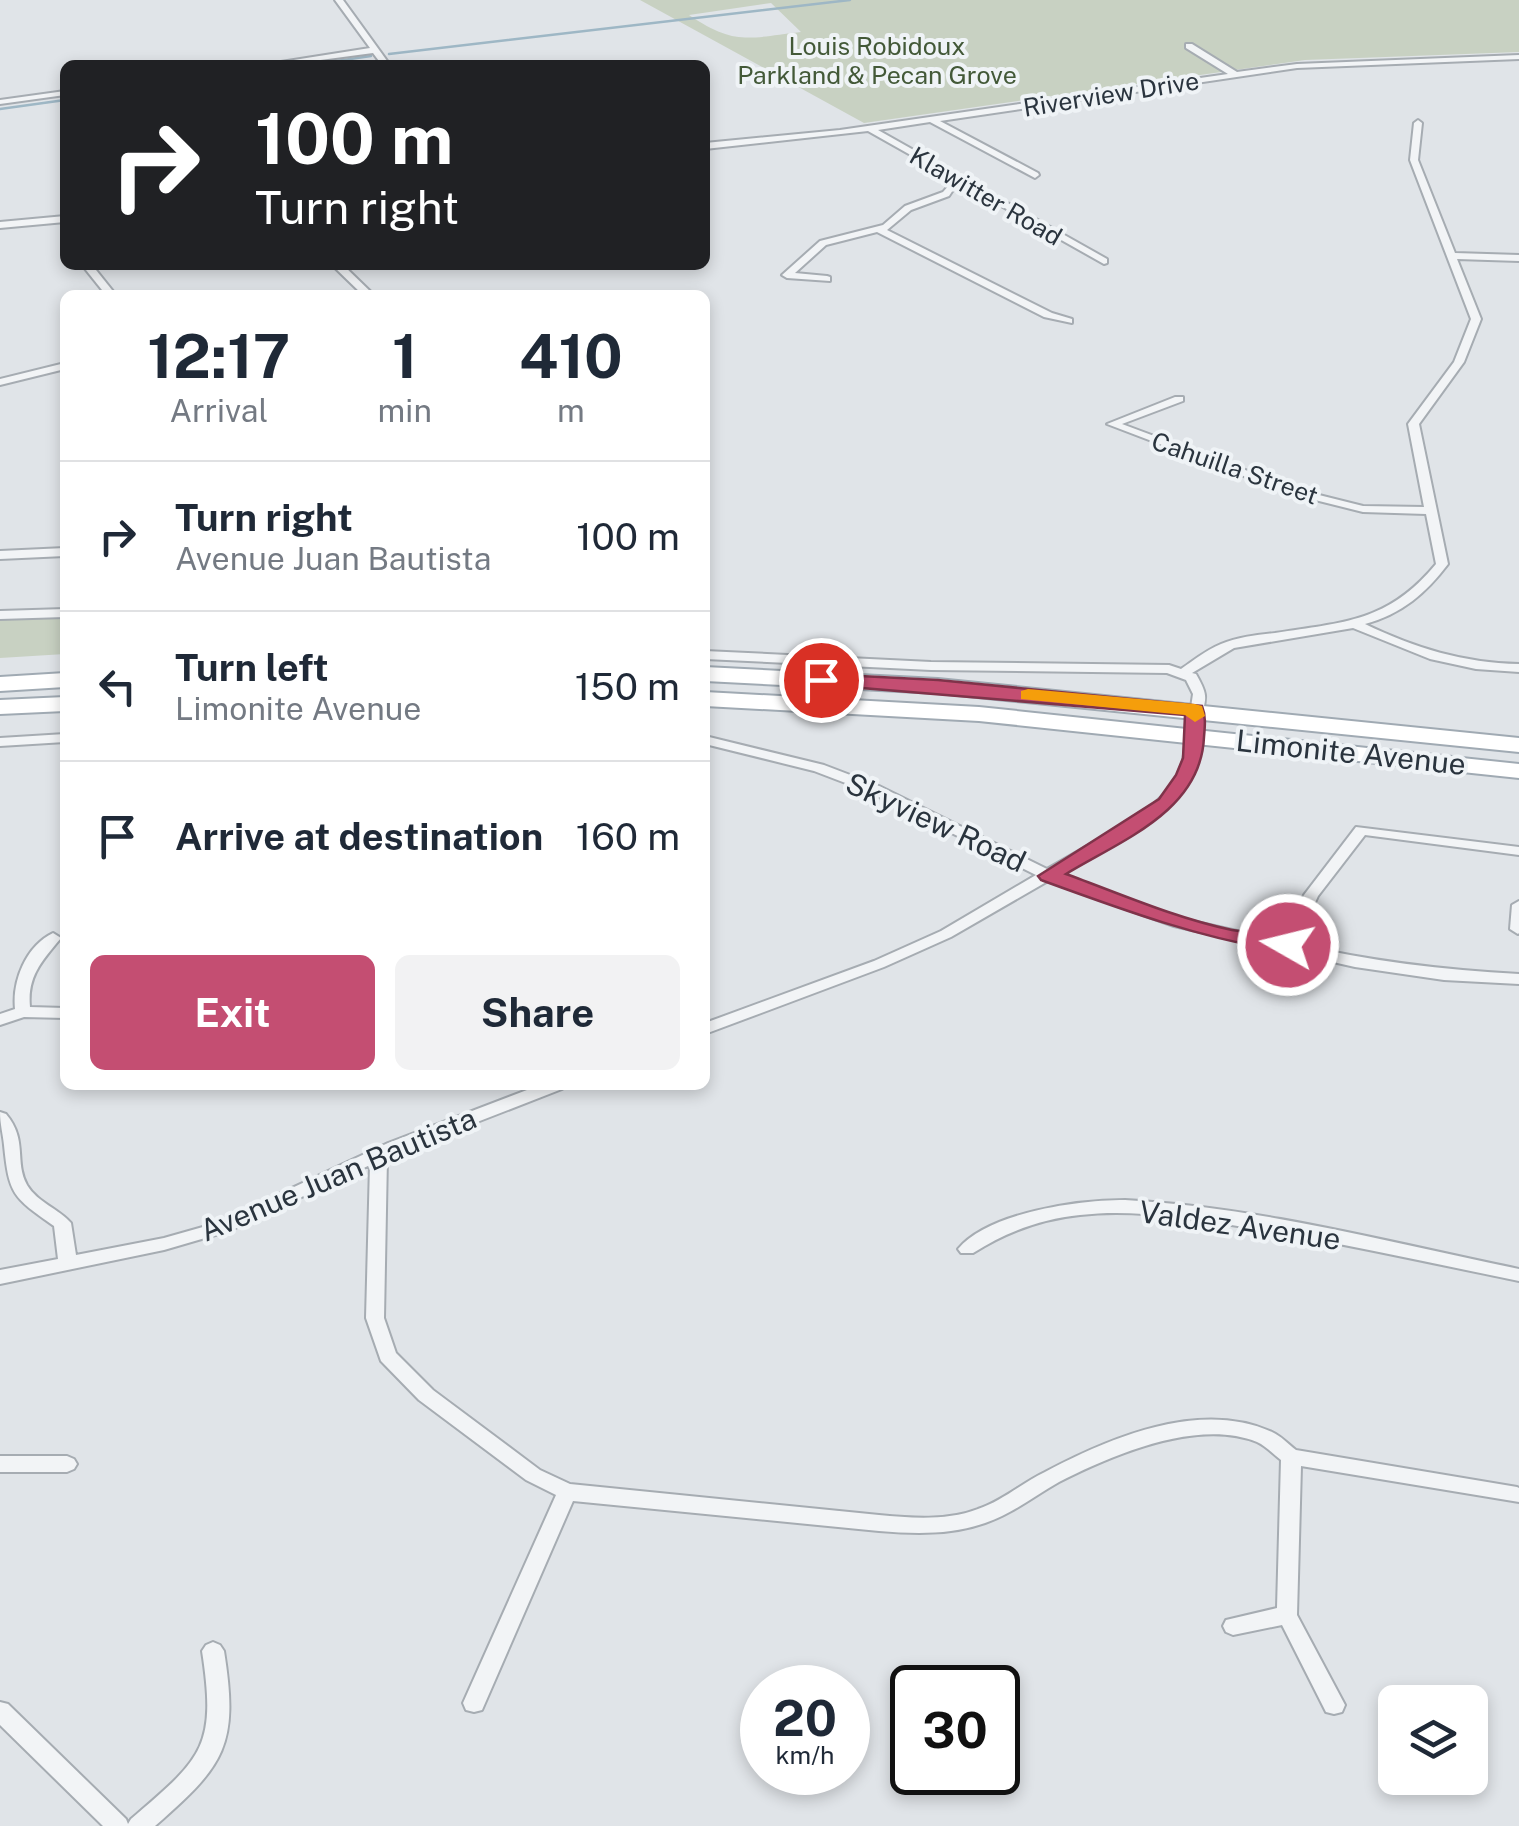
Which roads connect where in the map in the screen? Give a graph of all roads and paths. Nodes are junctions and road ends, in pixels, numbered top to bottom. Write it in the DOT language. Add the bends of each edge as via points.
graph roads {
  1 [pos="339,0"];
  2 [pos="1190,46"];
  3 [pos="379,56"];
  4 [pos="1519,57"];
  5 [pos="329,60"];
  6 [pos="1236,74"];
  7 [pos="60,94"];
  8 [pos="0,102"];
  9 [pos="932,120"];
  10 [pos="1418,124"];
  11 [pos="864,130"];
  12 [pos="710,145"];
  13 [pos="1035,175"];
  14 [pos="964,185"];
  15 [pos="950,187"];
  16 [pos="60,219"];
  17 [pos="0,225"];
  18 [pos="880,230"];
  19 [pos="1451,256"];
  20 [pos="1519,258"];
  21 [pos="1104,261"];
  22 [pos="90,270"];
  23 [pos="343,270"];
  24 [pos="828,280"];
  25 [pos="108,290"];
  26 [pos="364,290"];
  27 [pos="1068,321"];
  28 [pos="60,367"];
  29 [pos="0,382"];
  30 [pos="1179,399"];
  31 [pos="1431,512"];
  32 [pos="60,552"];
  33 [pos="0,556"];
  34 [pos="60,612"];
  35 [pos="0,615"];
  36 [pos="1356,624"];
  37 [pos="710,655"];
  38 [pos="1519,668"];
  39 [pos="1183,673"];
  40 [pos="710,674"];
  41 [pos="60,680"];
  42 [pos="0,684"];
  43 [pos="710,698"];
  44 [pos="60,704"];
  45 [pos="0,708"];
  46 [pos="1195,710"];
  47 [pos="1196,735"];
  48 [pos="60,738"];
  49 [pos="710,741"];
  50 [pos="0,742"];
  51 [pos="1519,746"];
  52 [pos="1519,771"];
  53 [pos="1519,851"];
  54 [pos="1049,876"];
  55 [pos="1519,904"];
  56 [pos="1518,929"];
  57 [pos="52,938"];
  58 [pos="1288,945"];
  59 [pos="1519,979"];
  60 [pos="23,1012"];
  61 [pos="60,1012"];
  62 [pos="0,1020"];
  63 [pos="710,1027"];
  64 [pos="543,1090"];
  65 [pos="0,1118"];
  66 [pos="379,1154"];
  67 [pos="967,1249"];
  68 [pos="68,1263"];
  69 [pos="1519,1275"];
  70 [pos="0,1277"];
  71 [pos="1291,1458"];
  72 [pos="0,1464"];
  73 [pos="67,1464"];
  74 [pos="567,1492"];
  75 [pos="1518,1495"];
  76 [pos="1287,1615"];
  77 [pos="1233,1626"];
  78 [pos="213,1650"];
  79 [pos="474,1703"];
  80 [pos="1334,1705"];
  81 [pos="0,1711"];
  82 [pos="118,1826"];
  83 [pos="139,1826"];
  1 -- 3 [label="street"];
  2 -- 6 [label="street"];
  3 -- 5 [label="street"];
  4 -- 6 [label="street, Riverview Drive"];
  6 -- 9 [label="street, Riverview Drive"];
  7 -- 8 [label="street"];
  9 -- 11 [label="street, Riverview Drive"];
  9 -- 13 [label="street"];
  10 -- 19 [label="street" via="1414,160"];
  11 -- 12 [label="street, Riverview Drive"];
  11 -- 14 [label="street, Klawitter Road"];
  11 -- 15 [label="street"];
  14 -- 15 [label="street"];
  14 -- 21 [label="street, Klawitter Road"];
  15 -- 18 [label="street"];
  16 -- 17 [label="street"];
  18 -- 24 [label="street" via="823,243 787,275"];
  18 -- 27 [label="street"];
  19 -- 20 [label="street"];
  19 -- 31 [label="street" via="1476,318 1460,360 1413,424"];
  22 -- 25 [label="street"];
  23 -- 26 [label="street"];
  28 -- 29 [label="street"];
  30 -- 31 [label="street, Cahuilla Street" via="1112,424 1295,492 1363,509"];
  31 -- 36 [label="street" via="1442,564 1428,585 1404,606"];
  32 -- 33 [label="street"];
  34 -- 35 [label="street"];
  36 -- 38 [label="street" via="1406,649"];
  36 -- 39 [label="street" via="1227,646"];
  37 -- 39 [label="street"];
  39 -- 46 [label="street" via="1197,683"];
  40 -- 46 [label="main road, Limonite Avenue" via="938,686"];
  41 -- 42 [label="main road"];
  43 -- 47 [label="main road, Limonite Avenue"];
  44 -- 45 [label="main road"];
  46 -- 47 [label="street"];
  46 -- 51 [label="main road, Limonite Avenue"];
  47 -- 52 [label="main road, Limonite Avenue"];
  47 -- 54 [label="street" via="1187,775 1166,804"];
  48 -- 50 [label="street"];
  49 -- 54 [label="street, Skyview Road" via="819,768 917,808"];
  53 -- 58 [label="street" via="1362,830 1311,894"];
  54 -- 58 [label="street, Skyview Road" via="1180,923"];
  54 -- 63 [label="street" via="906,952"];
  55 -- 56 [label="street"];
  57 -- 60 [label="street" via="20,981"];
  58 -- 59 [label="street, Skyview Road" via="1444,975"];
  60 -- 61 [label="street"];
  60 -- 62 [label="street"];
  64 -- 66 [label="street, Avenue Juan Bautista"];
  65 -- 68 [label="street" via="14,1143 14,1176 22,1192 62,1223"];
  66 -- 68 [label="street, Avenue Juan Bautista" via="223,1226"];
  66 -- 74 [label="street" via="376,1318 388,1356 426,1395 533,1475"];
  67 -- 69 [label="street, Valdez Avenue" via="1018,1223 1057,1213 1154,1208"];
  68 -- 70 [label="street, Avenue Juan Bautista"];
  71 -- 74 [label="street" via="1268,1436 1187,1428 1052,1477 994,1512 934,1524"];
  71 -- 75 [label="street"];
  71 -- 76 [label="street"];
  72 -- 73 [label="street"];
  74 -- 79 [label="street"];
  76 -- 77 [label="street"];
  76 -- 80 [label="street"];
  78 -- 83 [label="street" via="222,1701 214,1747 177,1796"];
  81 -- 82 [label="street"];
}
